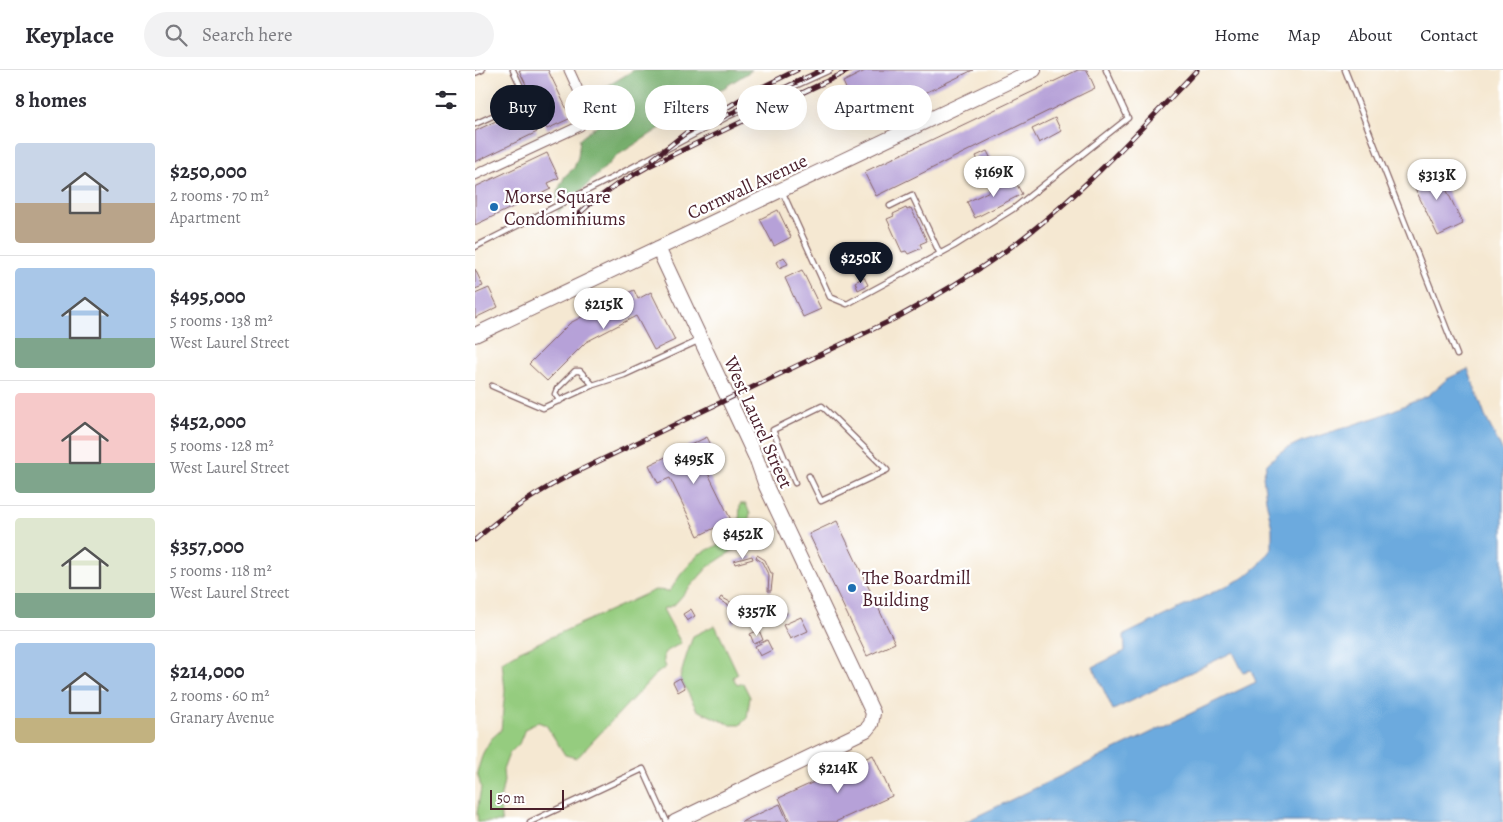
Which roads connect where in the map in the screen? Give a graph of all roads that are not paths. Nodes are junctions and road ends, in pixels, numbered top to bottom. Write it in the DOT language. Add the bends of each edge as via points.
graph roads {
  1 [pos="482,70"];
  2 [pos="513,70"];
  3 [pos="569,70"];
  4 [pos="830,70"];
  5 [pos="1034,70"];
  6 [pos="1106,70"];
  7 [pos="1345,70"];
  8 [pos="475,73"];
  9 [pos="475,124"];
  10 [pos="475,175"];
  11 [pos="781,190"];
  12 [pos="890,206"];
  13 [pos="475,247"];
  14 [pos="658,248"];
  15 [pos="940,254"];
  16 [pos="477,334"];
  17 [pos="701,339"];
  18 [pos="1457,355"];
  19 [pos="593,385"];
  20 [pos="492,386"];
  21 [pos="560,401"];
  22 [pos="787,462"];
  23 [pos="762,473"];
  24 [pos="809,476"];
  25 [pos="795,482"];
  26 [pos="530,822"];
  27 [pos="667,822"];
  28 [pos="675,822"];
  1 -- 8 [label="lane"];
  2 -- 9 [label="lane" via="527,100"];
  3 -- 10 [label="street" via="585,104 585,116 580,126"];
  4 -- 13 [label="lane" via="729,116"];
  5 -- 11 [label="street, Cornwall Avenue"];
  6 -- 15 [label="lane" via="1128,118 1013,209"];
  7 -- 18 [label="lane"];
  11 -- 14 [label="street, Cornwall Avenue"];
  11 -- 15 [label="lane" via="830,297 847,304"];
  12 -- 15 [label="lane" via="912,195"];
  14 -- 16 [label="street, Cornwall Avenue"];
  14 -- 17 [label="street, West Laurel Street"];
  17 -- 19 [label="lane" via="624,375"];
  17 -- 23 [label="street, West Laurel Street"];
  19 -- 21 [label="lane"];
  19 -- 21 [label="lane" via="575,371 557,389 555,394"];
  20 -- 21 [label="lane" via="543,408"];
  22 -- 23 [label="lane"];
  22 -- 24 [label="lane" via="773,430 822,406 887,470 821,501"];
  22 -- 25 [label="lane"];
  23 -- 28 [label="street, West Laurel Street" via="873,713 873,720 867,730"];
  26 -- 27 [label="lane" via="643,769"];
}
